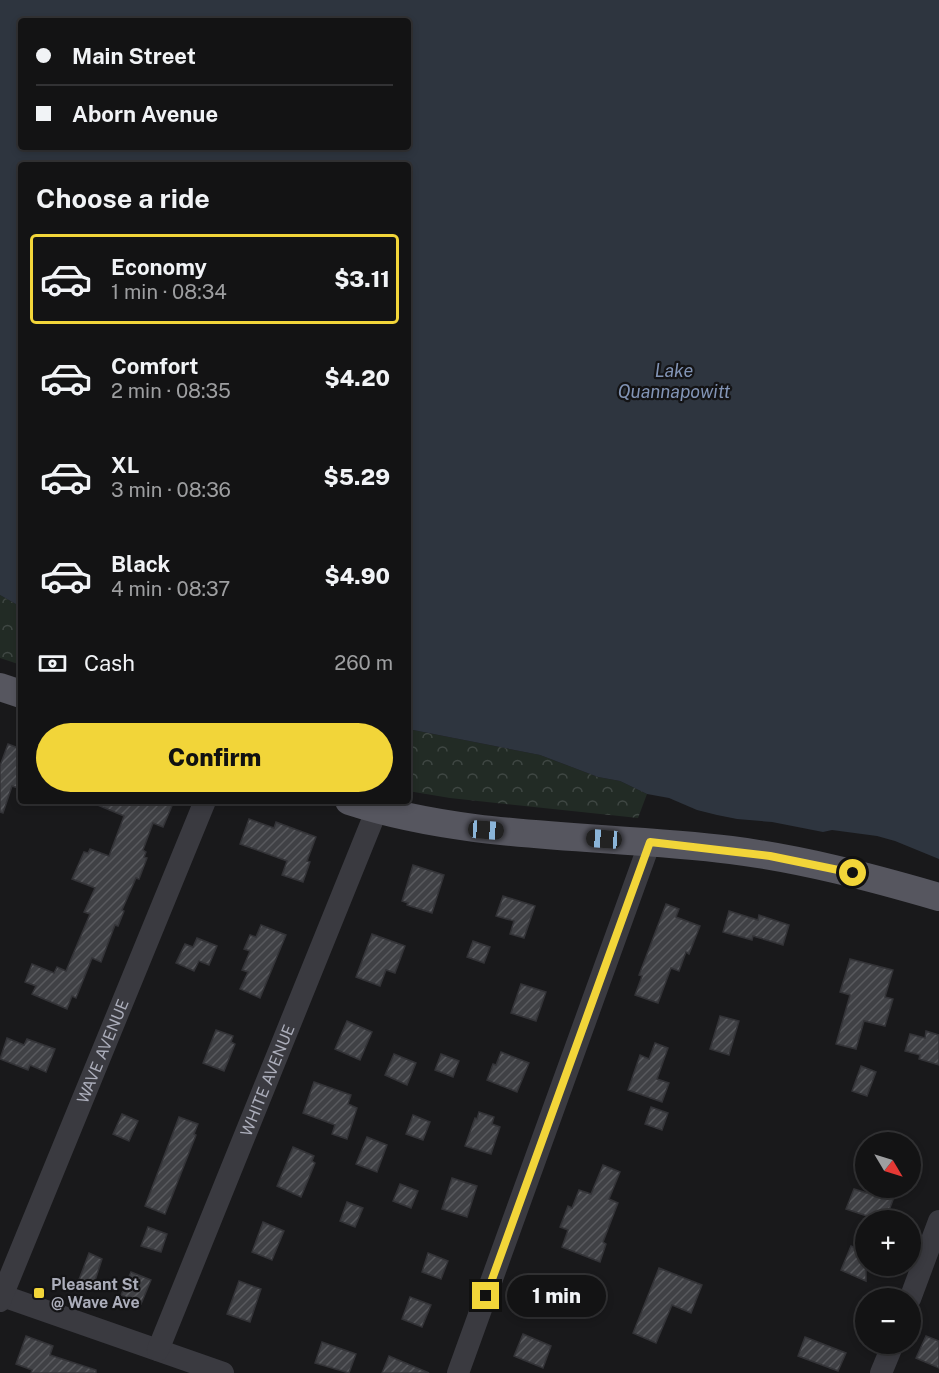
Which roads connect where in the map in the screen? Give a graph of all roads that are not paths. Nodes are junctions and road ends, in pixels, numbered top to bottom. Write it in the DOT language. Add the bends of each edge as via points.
graph roads {
  1 [pos="0,687"];
  2 [pos="18,693"];
  3 [pos="204,804"];
  4 [pos="358,804"];
  5 [pos="377,810"];
  6 [pos="650,842"];
  7 [pos="939,897"];
  8 [pos="939,1221"];
  9 [pos="914,1288"];
  10 [pos="1,1297"];
  11 [pos="158,1350"];
  12 [pos="889,1354"];
  13 [pos="223,1373"];
  14 [pos="458,1373"];
  15 [pos="881,1373"];
  1 -- 2 [label="main road"];
  3 -- 10 [label="street, WAVE AVENUE"];
  4 -- 5 [label="main road"];
  5 -- 6 [label="main road" via="470,828"];
  5 -- 11 [label="street, WHITE AVENUE"];
  6 -- 7 [label="main road" via="805,862"];
  6 -- 14 [label="street"];
  8 -- 9 [label="street"];
  10 -- 11 [label="street"];
  11 -- 13 [label="street"];
  12 -- 15 [label="street"];
}
